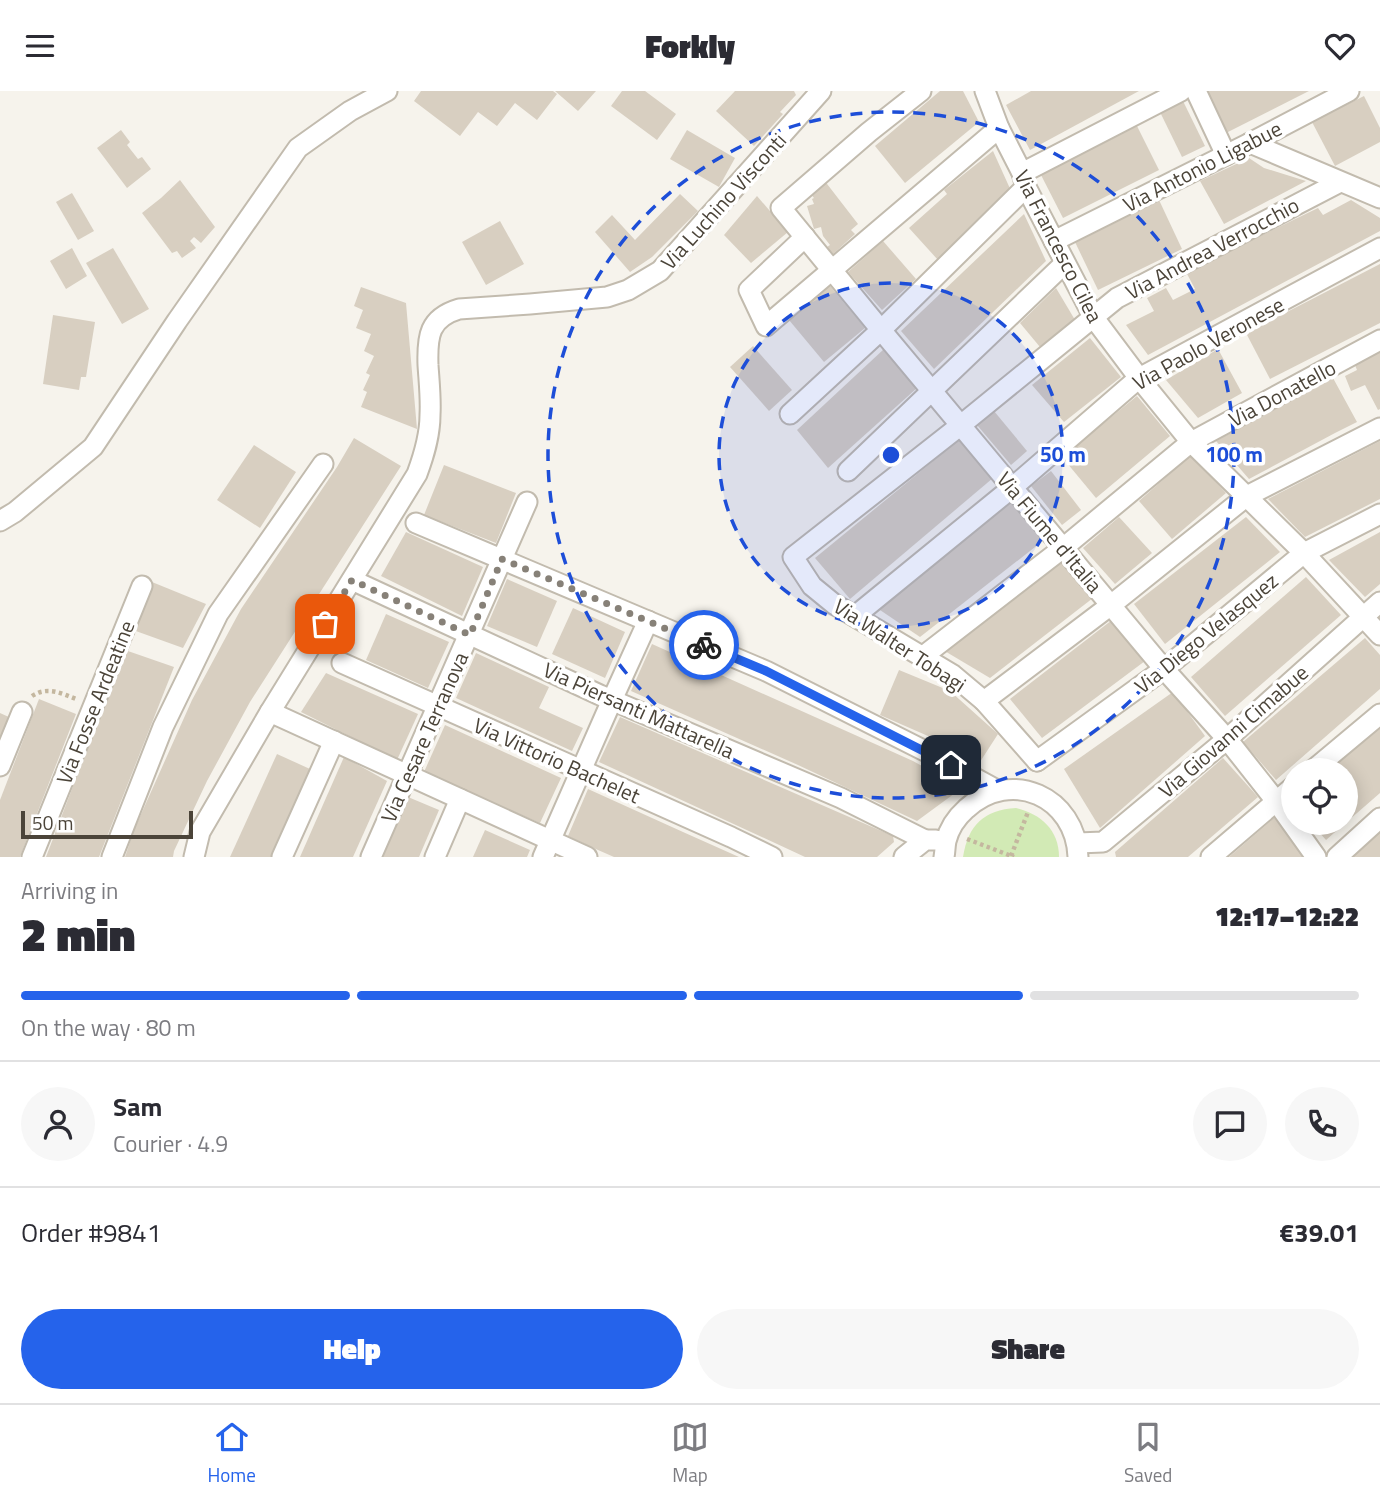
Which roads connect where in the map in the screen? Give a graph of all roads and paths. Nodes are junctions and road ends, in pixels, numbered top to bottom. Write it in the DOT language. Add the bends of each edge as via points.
graph roads {
  1 [pos="387,91"];
  2 [pos="821,91"];
  3 [pos="921,91"];
  4 [pos="1181,91"];
  5 [pos="1196,91"];
  6 [pos="1349,91"];
  7 [pos="990,93"];
  8 [pos="999,128"];
  9 [pos="1250,143"];
  10 [pos="1226,155"];
  11 [pos="1024,180"];
  12 [pos="1340,181"];
  13 [pos="1380,198"];
  14 [pos="805,237"];
  15 [pos="1054,241"];
  16 [pos="1380,248"];
  17 [pos="1064,264"];
  18 [pos="832,271"];
  19 [pos="1094,318"];
  20 [pos="881,330"];
  21 [pos="1380,340"];
  22 [pos="1139,378"];
  23 [pos="933,391"];
  24 [pos="790,415"];
  25 [pos="961,425"];
  26 [pos="1380,428"];
  27 [pos="1191,442"];
  28 [pos="323,464"];
  29 [pos="848,471"];
  30 [pos="1013,487"];
  31 [pos="1247,496"];
  32 [pos="527,502"];
  33 [pos="1380,514"];
  34 [pos="0,521"];
  35 [pos="416,523"];
  36 [pos="1063,548"];
  37 [pos="1304,553"];
  38 [pos="793,557"];
  39 [pos="502,559"];
  40 [pos="352,580"];
  41 [pos="142,586"];
  42 [pos="1380,602"];
  43 [pos="1111,604"];
  44 [pos="855,616"];
  45 [pos="1363,617"];
  46 [pos="648,621"];
  47 [pos="470,635"];
  48 [pos="1380,635"];
  49 [pos="922,657"];
  50 [pos="342,663"];
  51 [pos="1164,669"];
  52 [pos="612,700"];
  53 [pos="984,701"];
  54 [pos="93,705"];
  55 [pos="437,706"];
  56 [pos="22,712"];
  57 [pos="270,712"];
  58 [pos="1380,714"];
  59 [pos="1227,739"];
  60 [pos="334,741"];
  61 [pos="1327,758"];
  62 [pos="1038,761"];
  63 [pos="0,766"];
  64 [pos="581,771"];
  65 [pos="407,774"];
  66 [pos="997,790"];
  67 [pos="1032,793"];
  68 [pos="1281,797"];
  69 [pos="460,799"];
  70 [pos="1276,801"];
  71 [pos="1380,818"];
  72 [pos="925,840"];
  73 [pos="947,843"];
  74 [pos="547,849"];
  75 [pos="1078,850"];
  76 [pos="32,857"];
  77 [pos="112,857"];
  78 [pos="194,857"];
  79 [pos="282,857"];
  80 [pos="371,857"];
  81 [pos="435,857"];
  82 [pos="587,857"];
  83 [pos="772,857"];
  84 [pos="904,857"];
  85 [pos="1012,857"];
  86 [pos="1211,857"];
  87 [pos="1316,857"];
  88 [pos="1337,857"];
  1 -- 34 [label="street" via="298,148 93,447"];
  2 -- 40 [label="street, Via Luchino Visconti" via="660,271 645,281 607,297 459,309 441,317 427,341 430,415 423,457 409,490"];
  3 -- 14 [label="street, Via Fiume d'Italia" via="781,208"];
  4 -- 11 [label="street"];
  5 -- 10 [label="street"];
  6 -- 9 [label="street, Via Antonio Ligabue"];
  7 -- 8 [label="street, Via Francesco Cilea"];
  8 -- 11 [label="street, Via Francesco Cilea"];
  8 -- 18 [label="street"];
  9 -- 10 [label="street, Via Antonio Ligabue"];
  9 -- 12 [label="street"];
  10 -- 15 [label="street, Via Antonio Ligabue"];
  11 -- 15 [label="street, Via Francesco Cilea"];
  11 -- 20 [label="street"];
  12 -- 13 [label="street"];
  12 -- 19 [label="street, Via Andrea Verrocchio" via="1117,298"];
  14 -- 18 [label="street, Via Fiume d'Italia"];
  14 -- 18 [label="street" via="749,290 765,325"];
  15 -- 17 [label="street, Via Francesco Cilea"];
  16 -- 22 [label="street, Via Paolo Veronese"];
  17 -- 19 [label="street, Via Francesco Cilea"];
  17 -- 23 [label="street"];
  18 -- 20 [label="street, Via Fiume d'Italia"];
  19 -- 22 [label="street, Via Francesco Cilea"];
  19 -- 25 [label="street, Via Andrea Verrocchio"];
  20 -- 23 [label="street, Via Fiume d'Italia"];
  20 -- 24 [label="street"];
  21 -- 27 [label="street, Via Donatello"];
  22 -- 27 [label="street, Via Francesco Cilea"];
  22 -- 30 [label="street, Via Paolo Veronese"];
  23 -- 25 [label="street, Via Fiume d'Italia"];
  23 -- 29 [label="street"];
  25 -- 30 [label="street, Via Fiume d'Italia"];
  25 -- 38 [label="street, Via Andrea Verrocchio"];
  26 -- 31 [label="street"];
  27 -- 31 [label="street, Via Francesco Cilea"];
  27 -- 36 [label="street, Via Donatello"];
  28 -- 77 [label="street" via="218,614 163,727"];
  30 -- 36 [label="street, Via Fiume d'Italia"];
  30 -- 44 [label="street, Via Paolo Veronese"];
  31 -- 37 [label="street, Via Francesco Cilea"];
  31 -- 43 [label="street"];
  32 -- 39 [label="street, Via Cesare Terranova"];
  33 -- 37 [label="street, Via Diego Velasquez"];
  35 -- 39 [label="street"];
  36 -- 43 [label="street, Via Fiume d'Italia"];
  36 -- 49 [label="street, Via Donatello"];
  37 -- 45 [label="street, Via Francesco Cilea"];
  37 -- 51 [label="street, Via Diego Velasquez"];
  38 -- 44 [label="street, Via Walter Tobagi" via="812,586"];
  39 -- 46 [label="street"];
  39 -- 47 [label="street, Via Cesare Terranova"];
  40 -- 47 [label="street, Via Piersanti Mattarella"];
  40 -- 57 [label="street, Via Luchino Visconti"];
  41 -- 54 [label="street, Via Fosse Ardeatine"];
  42 -- 45 [label="street, Via Giovanni Cimabue"];
  43 -- 51 [label="street, Via Fiume d'Italia"];
  43 -- 53 [label="street"];
  44 -- 49 [label="street, Via Walter Tobagi"];
  45 -- 48 [label="street, Via Francesco Cilea"];
  45 -- 59 [label="street, Via Giovanni Cimabue"];
  46 -- 52 [label="street"];
  46 -- 66 [label="street" via="766,671"];
  47 -- 52 [label="street, Via Piersanti Mattarella"];
  47 -- 55 [label="street, Via Cesare Terranova"];
  49 -- 53 [label="street, Via Walter Tobagi"];
  50 -- 55 [label="street, Via Vittorio Bachelet"];
  51 -- 59 [label="street, Via Fiume d'Italia"];
  51 -- 62 [label="street, Via Diego Velasquez"];
  52 -- 64 [label="street"];
  52 -- 72 [label="street, Via Piersanti Mattarella" via="841,798"];
  53 -- 62 [label="street, Via Walter Tobagi"];
  54 -- 56 [label="path" via="51,690 30,697"];
  54 -- 76 [label="street, Via Fosse Ardeatine"];
  55 -- 64 [label="street, Via Vittorio Bachelet"];
  55 -- 65 [label="street, Via Cesare Terranova"];
  56 -- 63 [label="street"];
  57 -- 60 [label="street"];
  57 -- 78 [label="street, Via Luchino Visconti" via="200,832"];
  58 -- 61 [label="street"];
  59 -- 70 [label="street, Via Fiume d'Italia"];
  59 -- 75 [label="street, Via Giovanni Cimabue" via="1102,842"];
  60 -- 65 [label="street"];
  60 -- 79 [label="street"];
  62 -- 67 [label="street"];
  64 -- 74 [label="street"];
  64 -- 83 [label="street, Via Vittorio Bachelet"];
  65 -- 69 [label="street"];
  65 -- 80 [label="street, Via Cesare Terranova"];
  66 -- 67 [label="street"];
  66 -- 73 [label="street" via="975,800 959,815"];
  67 -- 75 [label="street" via="1057,806 1070,823"];
  67 -- 85 [label="path"];
  68 -- 70 [label="street"];
  69 -- 74 [label="street"];
  69 -- 81 [label="street"];
  70 -- 86 [label="street"];
  70 -- 87 [label="street, Via Fiume d'Italia"];
  71 -- 88 [label="street"];
  72 -- 73 [label="street"];
  72 -- 84 [label="street"];
  73 -- 85 [label="path"];
  74 -- 82 [label="street"];
}
